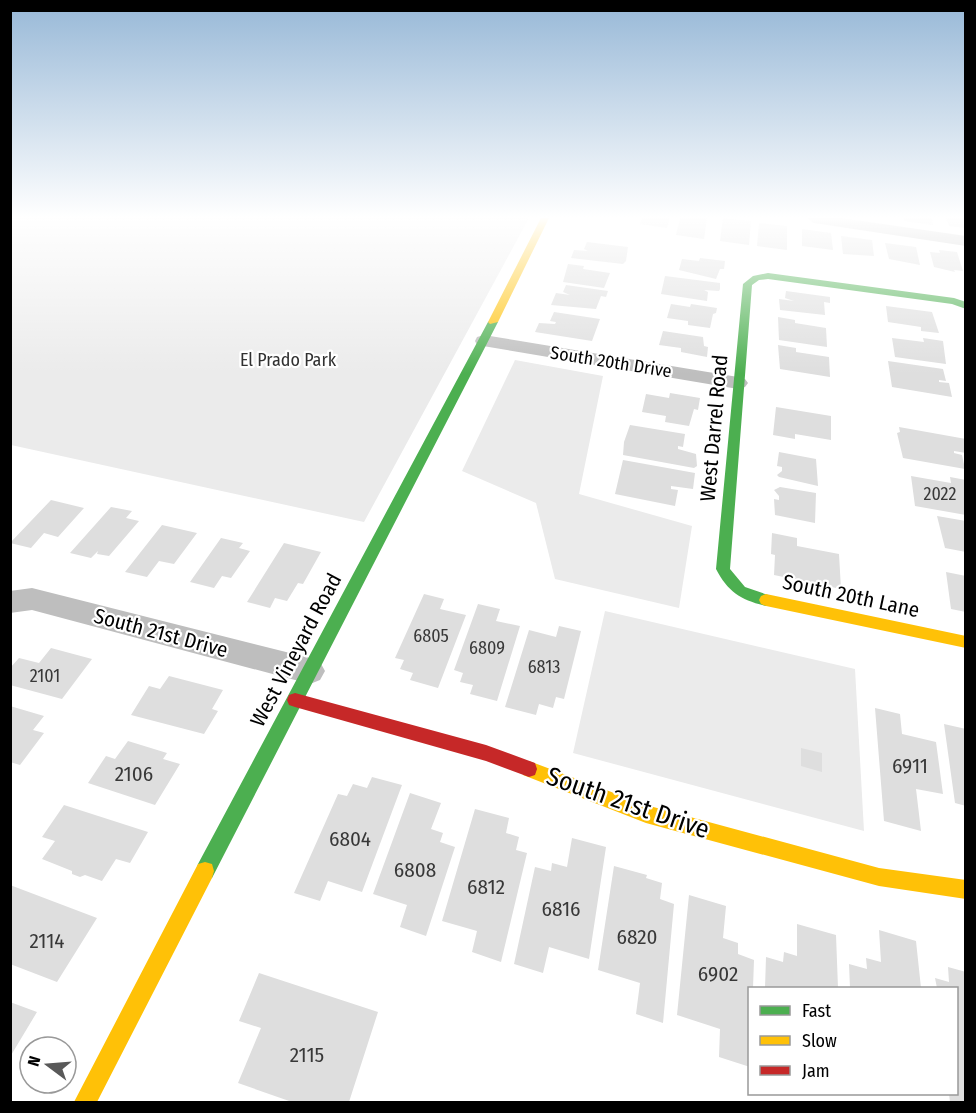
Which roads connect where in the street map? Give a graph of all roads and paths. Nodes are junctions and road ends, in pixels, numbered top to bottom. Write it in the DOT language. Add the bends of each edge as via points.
graph roads {
  1 [pos="519,270"];
  2 [pos="964,305"];
  3 [pos="484,341"];
  4 [pos="738,383"];
  5 [pos="730,585"];
  6 [pos="12,602"];
  7 [pos="966,642"];
  8 [pos="310,671"];
  9 [pos="295,700"];
  10 [pos="966,890"];
  11 [pos="85,1102"];
  1 -- 3 [label="street, West Vineyard Road"];
  2 -- 4 [label="street, West Darrel Road" via="768,276 756,278 748,284"];
  3 -- 4 [label="street, South 20th Drive"];
  3 -- 8 [label="street, West Vineyard Road"];
  4 -- 5 [label="street, West Darrel Road" via="723,569"];
  5 -- 7 [label="street, South 20th Lane" via="748,596"];
  6 -- 8 [label="street, South 21st Drive" via="32,599"];
  8 -- 9 [label="street, West Vineyard Road"];
  9 -- 10 [label="street, South 21st Drive" via="486,753 646,814 879,877"];
  9 -- 11 [label="street, West Vineyard Road"];
}
